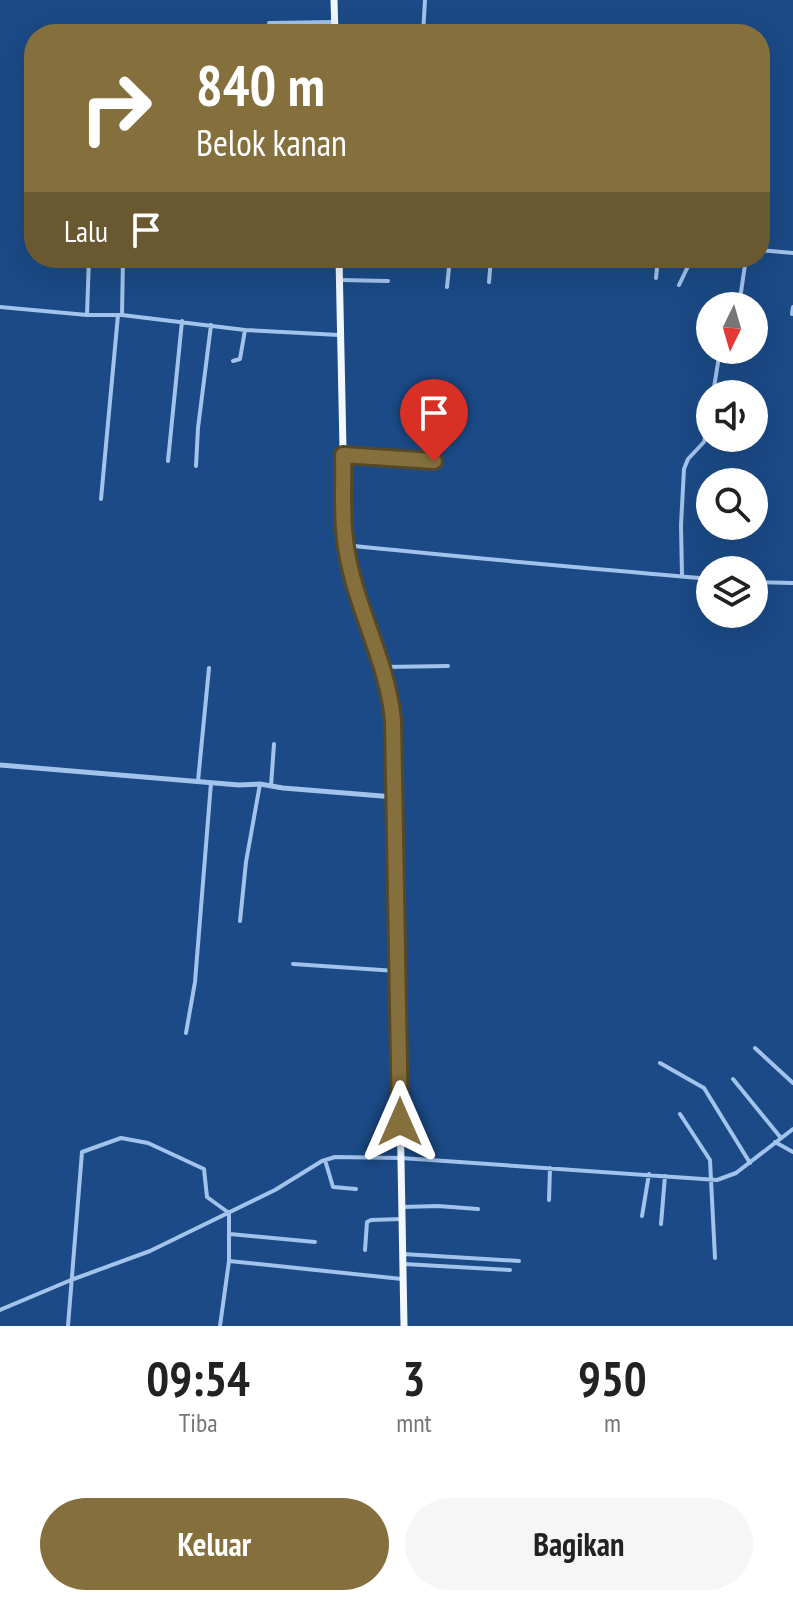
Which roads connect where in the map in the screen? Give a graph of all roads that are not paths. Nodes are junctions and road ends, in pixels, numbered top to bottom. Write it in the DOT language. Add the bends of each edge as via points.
graph roads {
  1 [pos="334,0"];
  2 [pos="425,0"];
  3 [pos="334,22"];
  4 [pos="269,23"];
  5 [pos="424,24"];
  6 [pos="770,251"];
  7 [pos="793,253"];
  8 [pos="89,268"];
  9 [pos="122,268"];
  10 [pos="340,268"];
  11 [pos="449,268"];
  12 [pos="490,268"];
  13 [pos="657,268"];
  14 [pos="687,268"];
  15 [pos="745,268"];
  16 [pos="656,278"];
  17 [pos="341,280"];
  18 [pos="388,281"];
  19 [pos="489,282"];
  20 [pos="679,285"];
  21 [pos="447,287"];
  22 [pos="741,292"];
  23 [pos="0,307"];
  24 [pos="793,307"];
  25 [pos="792,314"];
  26 [pos="87,315"];
  27 [pos="120,315"];
  28 [pos="182,321"];
  29 [pos="211,324"];
  30 [pos="245,330"];
  31 [pos="342,335"];
  32 [pos="233,361"];
  33 [pos="696,450"];
  34 [pos="343,455"];
  35 [pos="168,461"];
  36 [pos="434,461"];
  37 [pos="196,466"];
  38 [pos="101,499"];
  39 [pos="345,545"];
  40 [pos="682,577"];
  41 [pos="696,578"];
  42 [pos="768,582"];
  43 [pos="793,583"];
  44 [pos="448,666"];
  45 [pos="383,667"];
  46 [pos="209,668"];
  47 [pos="274,744"];
  48 [pos="0,765"];
  49 [pos="198,781"];
  50 [pos="212,781"];
  51 [pos="260,784"];
  52 [pos="271,786"];
  53 [pos="394,797"];
  54 [pos="240,921"];
  55 [pos="293,964"];
  56 [pos="396,971"];
  57 [pos="186,1033"];
  58 [pos="755,1048"];
  59 [pos="660,1063"];
  60 [pos="733,1079"];
  61 [pos="793,1083"];
  62 [pos="680,1114"];
  63 [pos="793,1129"];
  64 [pos="781,1138"];
  65 [pos="775,1142"];
  66 [pos="793,1152"];
  67 [pos="401,1158"];
  68 [pos="324,1161"];
  69 [pos="750,1163"];
  70 [pos="550,1168"];
  71 [pos="649,1174"];
  72 [pos="665,1176"];
  73 [pos="710,1180"];
  74 [pos="356,1189"];
  75 [pos="549,1200"];
  76 [pos="402,1207"];
  77 [pos="478,1209"];
  78 [pos="229,1213"];
  79 [pos="642,1216"];
  80 [pos="402,1219"];
  81 [pos="661,1224"];
  82 [pos="230,1234"];
  83 [pos="315,1242"];
  84 [pos="365,1250"];
  85 [pos="403,1254"];
  86 [pos="715,1258"];
  87 [pos="229,1261"];
  88 [pos="519,1261"];
  89 [pos="403,1264"];
  90 [pos="510,1270"];
  91 [pos="71,1280"];
  92 [pos="403,1280"];
  93 [pos="0,1310"];
  94 [pos="68,1326"];
  95 [pos="220,1326"];
  96 [pos="404,1326"];
  1 -- 3 [label="highway"];
  2 -- 5 [label="street"];
  3 -- 4 [label="street"];
  6 -- 7 [label="street"];
  8 -- 26 [label="street"];
  9 -- 27 [label="street"];
  10 -- 17 [label="highway"];
  11 -- 21 [label="street"];
  12 -- 19 [label="street"];
  13 -- 16 [label="street"];
  14 -- 20 [label="street"];
  15 -- 22 [label="street"];
  17 -- 18 [label="street"];
  17 -- 31 [label="highway"];
  23 -- 26 [label="street"];
  24 -- 25 [label="street"];
  26 -- 27 [label="street"];
  27 -- 28 [label="street"];
  27 -- 38 [label="street"];
  28 -- 29 [label="street"];
  28 -- 35 [label="street"];
  29 -- 30 [label="street"];
  29 -- 37 [label="street"];
  30 -- 31 [label="street"];
  30 -- 32 [label="street" via="240,359"];
  31 -- 34 [label="highway"];
  33 -- 40 [label="street" via="684,469"];
  34 -- 36 [label="street"];
  34 -- 39 [label="highway"];
  39 -- 40 [label="street"];
  39 -- 45 [label="highway"];
  40 -- 41 [label="street"];
  42 -- 43 [label="street"];
  44 -- 45 [label="street"];
  45 -- 53 [label="highway" via="393,720"];
  46 -- 49 [label="street"];
  47 -- 52 [label="street"];
  48 -- 49 [label="street"];
  49 -- 50 [label="street"];
  50 -- 51 [label="street"];
  50 -- 57 [label="street"];
  51 -- 52 [label="street"];
  51 -- 54 [label="street"];
  52 -- 53 [label="street"];
  53 -- 56 [label="highway"];
  55 -- 56 [label="street"];
  56 -- 67 [label="highway"];
  58 -- 61 [label="street"];
  59 -- 69 [label="street" via="704,1088"];
  60 -- 64 [label="street"];
  62 -- 73 [label="street" via="709,1158"];
  63 -- 64 [label="street"];
  64 -- 65 [label="street"];
  65 -- 66 [label="street"];
  65 -- 69 [label="street"];
  67 -- 68 [label="street" via="343,1156"];
  67 -- 70 [label="street"];
  67 -- 76 [label="highway"];
  68 -- 74 [label="street" via="333,1187"];
  68 -- 78 [label="street"];
  69 -- 73 [label="street" via="729,1177"];
  70 -- 71 [label="street"];
  70 -- 75 [label="street"];
  71 -- 72 [label="street"];
  71 -- 79 [label="street"];
  72 -- 73 [label="street"];
  72 -- 81 [label="street"];
  73 -- 86 [label="street"];
  76 -- 77 [label="street"];
  76 -- 80 [label="highway"];
  78 -- 82 [label="street"];
  78 -- 91 [label="street" via="150,1251"];
  78 -- 91 [label="street" via="207,1197 204,1169 148,1143 121,1138 82,1152"];
  80 -- 84 [label="street" via="367,1222"];
  80 -- 85 [label="highway"];
  82 -- 83 [label="street"];
  82 -- 87 [label="street"];
  85 -- 88 [label="street"];
  85 -- 89 [label="highway"];
  87 -- 92 [label="street"];
  87 -- 95 [label="street"];
  89 -- 90 [label="street"];
  89 -- 92 [label="highway"];
  91 -- 93 [label="street"];
  91 -- 94 [label="street"];
  92 -- 96 [label="highway"];
}
